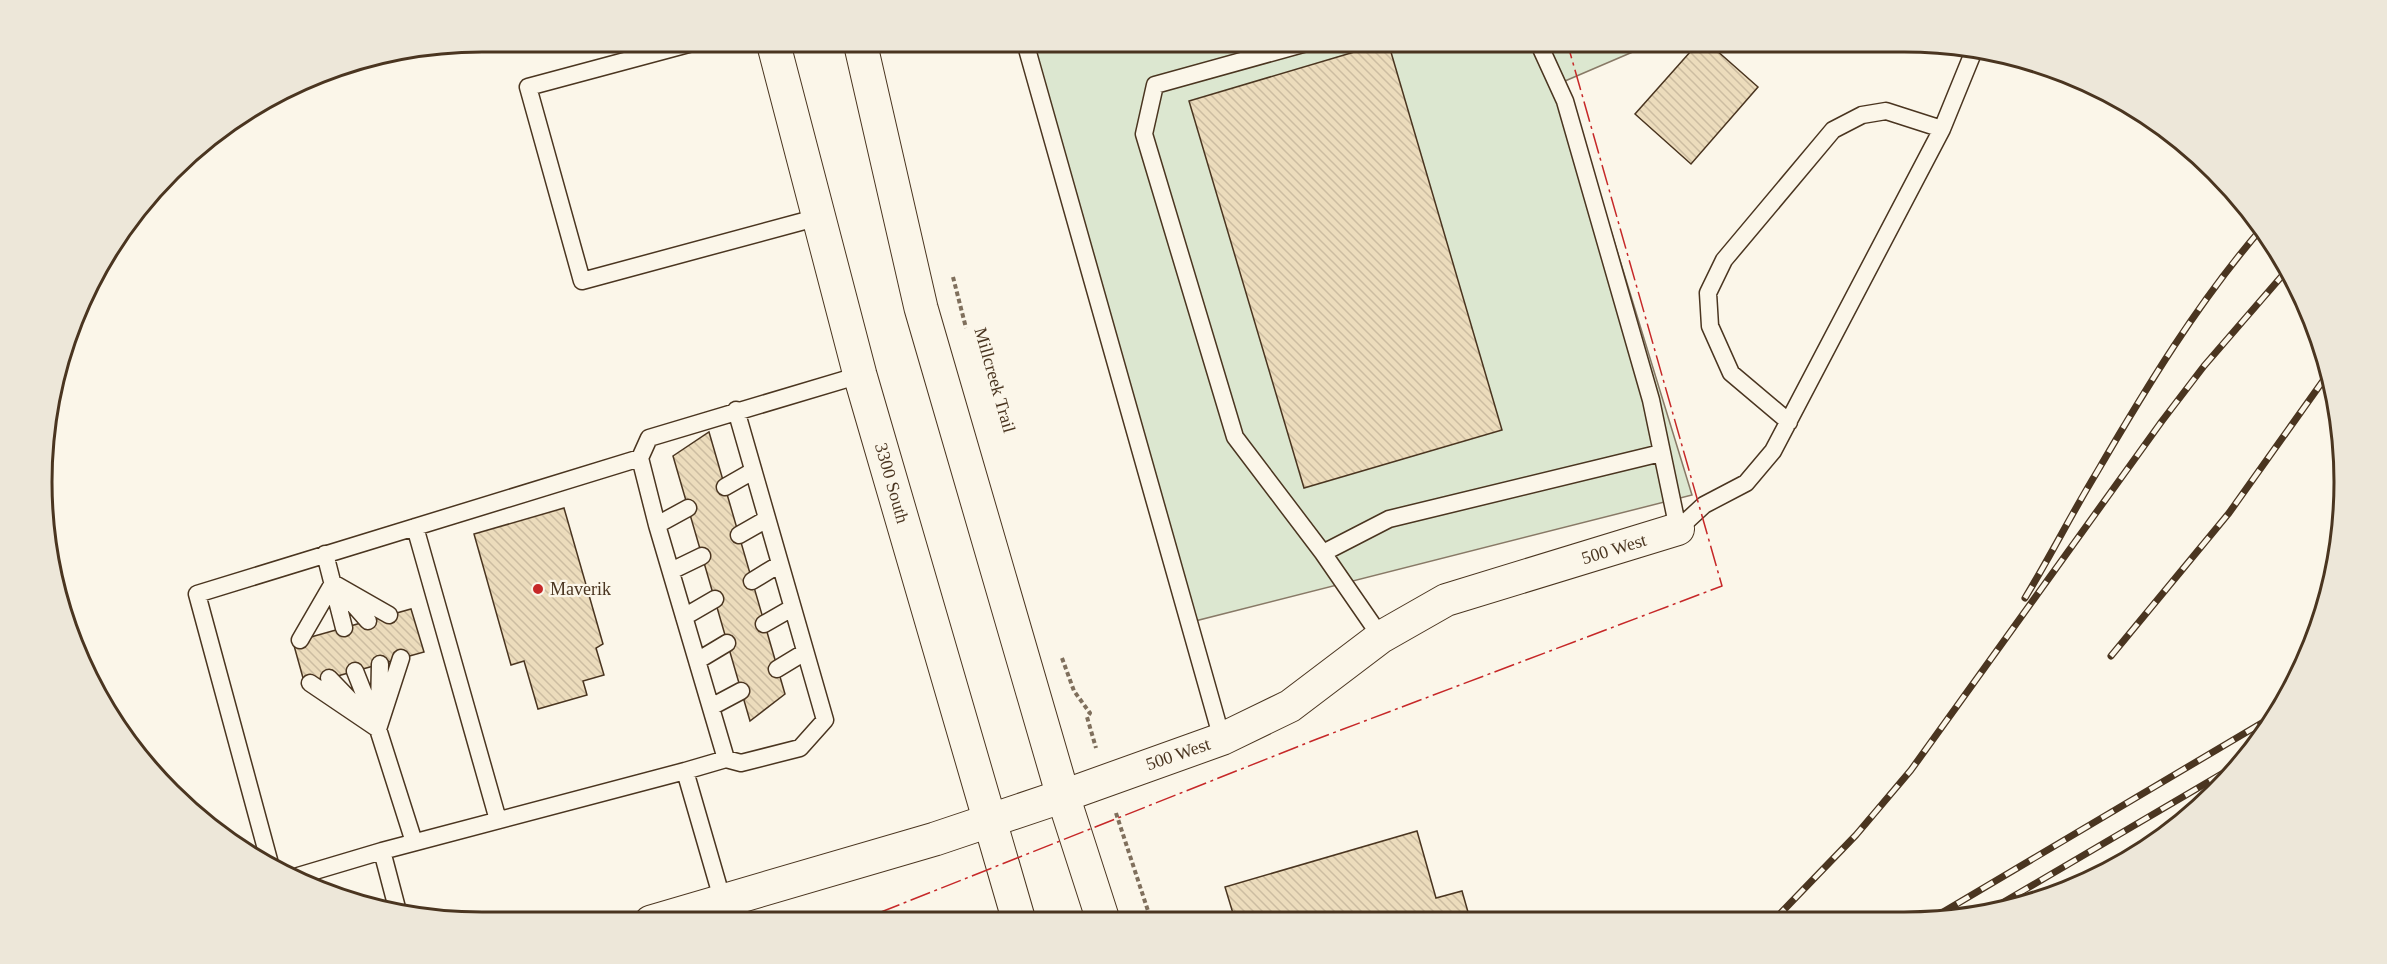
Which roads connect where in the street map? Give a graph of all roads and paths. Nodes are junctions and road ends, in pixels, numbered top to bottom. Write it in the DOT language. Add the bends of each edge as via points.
graph roads {
  1 [pos="659,52"];
  2 [pos="776,52"];
  3 [pos="862,52"];
  4 [pos="1028,52"];
  5 [pos="1275,52"];
  6 [pos="1543,52"];
  7 [pos="1971,58"];
  8 [pos="1942,129"];
  9 [pos="819,217"];
  10 [pos="950,269"];
  11 [pos="968,333"];
  12 [pos="860,375"];
  13 [pos="736,410"];
  14 [pos="1789,422"];
  15 [pos="1661,453"];
  16 [pos="640,458"];
  17 [pos="753,471"];
  18 [pos="725,487"];
  19 [pos="688,508"];
  20 [pos="767,519"];
  21 [pos="657,525"];
  22 [pos="415,527"];
  23 [pos="1678,529"];
  24 [pos="739,535"];
  25 [pos="1323,553"];
  26 [pos="325,554"];
  27 [pos="702,556"];
  28 [pos="780,564"];
  29 [pos="671,571"];
  30 [pos="752,581"];
  31 [pos="333,583"];
  32 [pos="715,599"];
  33 [pos="792,608"];
  34 [pos="389,615"];
  35 [pos="684,617"];
  36 [pos="368,621"];
  37 [pos="764,624"];
  38 [pos="344,628"];
  39 [pos="317,635"];
  40 [pos="1381,637"];
  41 [pos="300,640"];
  42 [pos="727,643"];
  43 [pos="1060,651"];
  44 [pos="805,652"];
  45 [pos="401,658"];
  46 [pos="697,661"];
  47 [pos="380,664"];
  48 [pos="777,669"];
  49 [pos="355,671"];
  50 [pos="328,678"];
  51 [pos="310,683"];
  52 [pos="741,691"];
  53 [pos="711,707"];
  54 [pos="1087,717"];
  55 [pos="378,729"];
  56 [pos="1221,739"];
  57 [pos="726,759"];
  58 [pos="685,771"];
  59 [pos="1063,796"];
  60 [pos="498,820"];
  61 [pos="991,821"];
  62 [pos="1124,839"];
  63 [pos="414,842"];
  64 [pos="382,851"];
  65 [pos="267,854"];
  66 [pos="306,874"];
  67 [pos="396,902"];
  68 [pos="723,902"];
  69 [pos="687,912"];
  70 [pos="1016,912"];
  71 [pos="1100,912"];
  72 [pos="1148,912"];
  1 -- 9 [label="lane" via="528,87 582,281"];
  2 -- 9 [label="main road, 3300 South"];
  3 -- 59 [label="main road" via="921,308"];
  4 -- 56 [label="lane"];
  5 -- 25 [label="lane" via="1155,86 1144,134 1235,437"];
  6 -- 15 [label="lane" via="1565,101 1651,400"];
  7 -- 8 [label="lane"];
  8 -- 14 [label="lane"];
  8 -- 14 [label="lane" via="1886,111 1862,115 1833,130 1724,260 1708,293 1710,326 1731,373"];
  9 -- 12 [label="main road, 3300 South"];
  10 -- 11 [label="path, Millcreek Trail"];
  12 -- 13 [label="lane"];
  12 -- 61 [label="main road, 3300 South"];
  13 -- 16 [label="lane" via="649,438"];
  13 -- 17 [label="lane"];
  14 -- 23 [label="lane" via="1773,451 1746,483 1704,505"];
  15 -- 23 [label="lane"];
  15 -- 25 [label="lane" via="1389,519"];
  16 -- 21 [label="lane"];
  16 -- 22 [label="lane"];
  17 -- 18 [label="lane"];
  17 -- 20 [label="lane"];
  19 -- 21 [label="lane"];
  20 -- 24 [label="lane"];
  20 -- 28 [label="lane"];
  21 -- 29 [label="lane"];
  22 -- 26 [label="lane"];
  22 -- 60 [label="lane"];
  23 -- 40 [label="street, 500 West" via="1446,600"];
  25 -- 40 [label="lane"];
  26 -- 31 [label="lane"];
  26 -- 65 [label="lane" via="197,594"];
  27 -- 29 [label="lane"];
  28 -- 30 [label="lane"];
  28 -- 33 [label="lane"];
  29 -- 35 [label="lane"];
  31 -- 34 [label="lane"];
  31 -- 36 [label="lane"];
  31 -- 38 [label="lane"];
  31 -- 39 [label="lane"];
  31 -- 41 [label="lane"];
  32 -- 35 [label="lane"];
  33 -- 37 [label="lane"];
  33 -- 44 [label="lane"];
  35 -- 46 [label="lane"];
  40 -- 56 [label="street, 500 West" via="1290,706"];
  42 -- 46 [label="lane"];
  43 -- 54 [label="path" via="1074,691 1090,713"];
  44 -- 48 [label="lane"];
  44 -- 57 [label="lane" via="825,720 800,748 741,763"];
  45 -- 55 [label="lane"];
  46 -- 53 [label="lane"];
  47 -- 55 [label="lane"];
  49 -- 55 [label="lane"];
  50 -- 55 [label="lane"];
  51 -- 55 [label="lane"];
  52 -- 53 [label="lane"];
  53 -- 57 [label="lane"];
  55 -- 63 [label="lane"];
  56 -- 59 [label="street, 500 West"];
  57 -- 58 [label="lane"];
  58 -- 60 [label="lane"];
  58 -- 68 [label="lane"];
  59 -- 61 [label="main road, 500 West"];
  59 -- 71 [label="main road"];
  60 -- 63 [label="lane"];
  61 -- 68 [label="main road, 500 West"];
  61 -- 70 [label="main road, 3300 South"];
  62 -- 72 [label="path"];
  63 -- 64 [label="lane"];
  64 -- 66 [label="lane"];
  64 -- 67 [label="lane"];
  68 -- 69 [label="main road, 500 West"];
}
